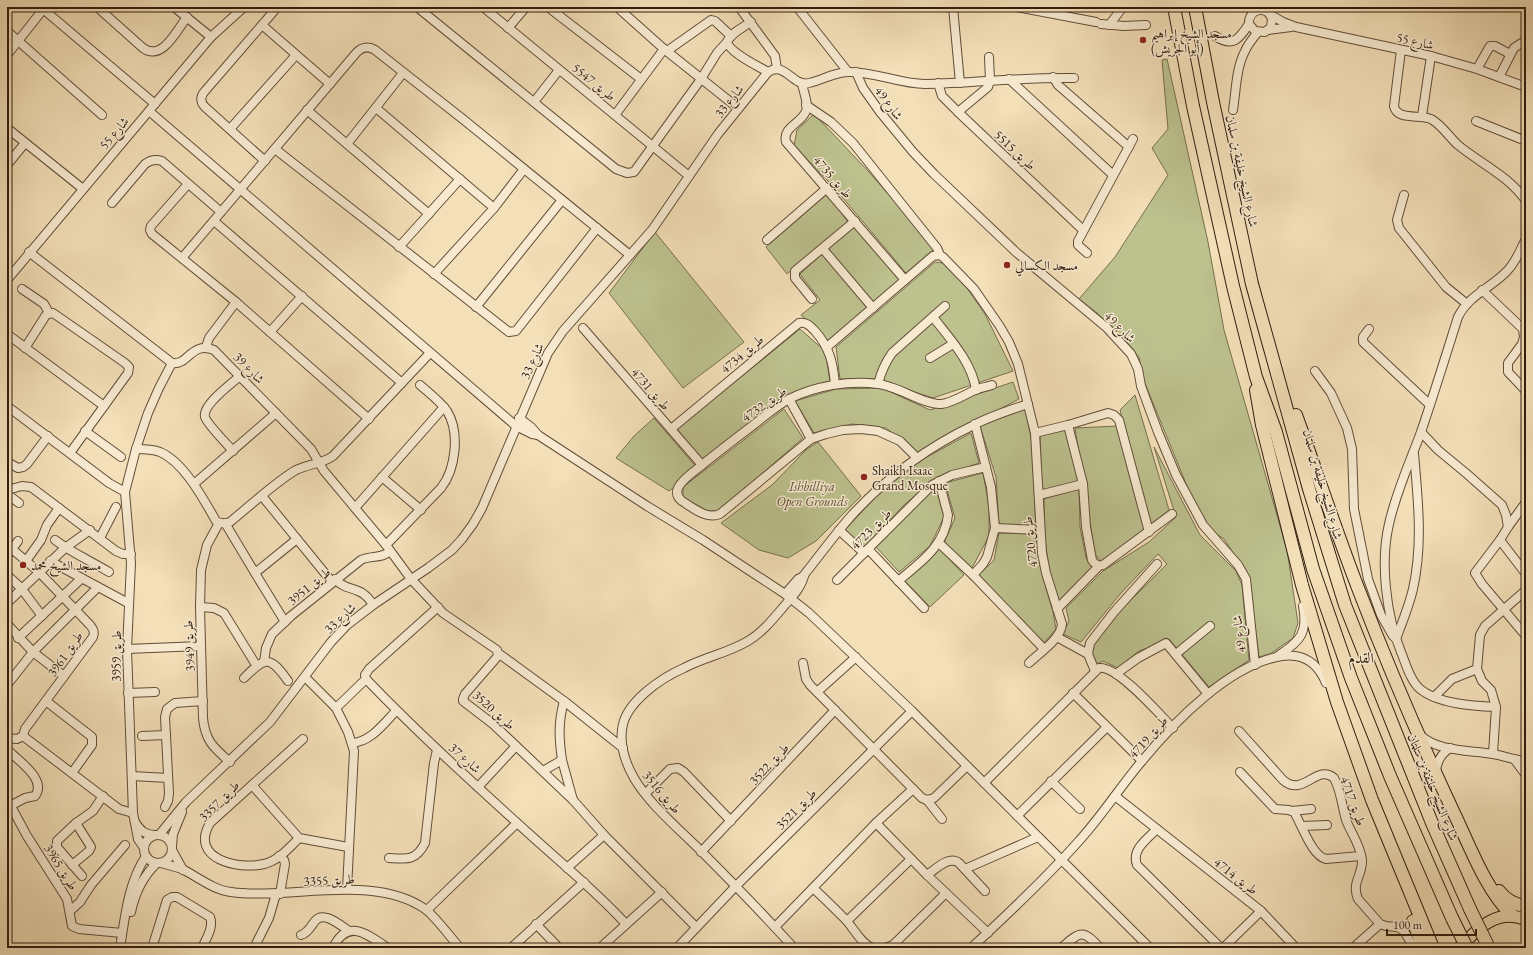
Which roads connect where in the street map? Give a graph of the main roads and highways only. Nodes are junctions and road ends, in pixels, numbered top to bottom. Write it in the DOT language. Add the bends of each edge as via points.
graph roads {
  1 [pos="1174,7"];
  2 [pos="1195,7"];
  3 [pos="1265,329"];
  4 [pos="1256,377"];
  5 [pos="1477,860"];
  6 [pos="1397,862"];
  7 [pos="1526,906"];
  8 [pos="1521,917"];
  9 [pos="1423,948"];
  10 [pos="1433,948"];
  11 [pos="1459,948"];
  12 [pos="1467,948"];
  13 [pos="1489,948"];
  1 -- 4 [label="highway" via="1196,122"];
  2 -- 3 [label="highway, شارع الشيخ خليفة بن سلمان" via="1252,284"];
  3 -- 5 [label="highway" via="1358,588 1418,734"];
  3 -- 13 [label="highway, شارع الشيخ خليفة بن سلمان, bridge" via="1309,489 1346,605 1429,815"];
  4 -- 6 [label="highway" via="1260,419 1302,585 1337,702"];
  4 -- 12 [label="highway, bridge" via="1276,432 1313,569 1351,678 1390,776"];
  5 -- 7 [label="highway" via="1505,898 1512,903"];
  5 -- 8 [label="highway" via="1504,908"];
  6 -- 9 [label="highway" via="1398,879"];
  6 -- 10 [label="highway"];
  8 -- 11 [label="main road" via="1494,920 1484,924"];
}
